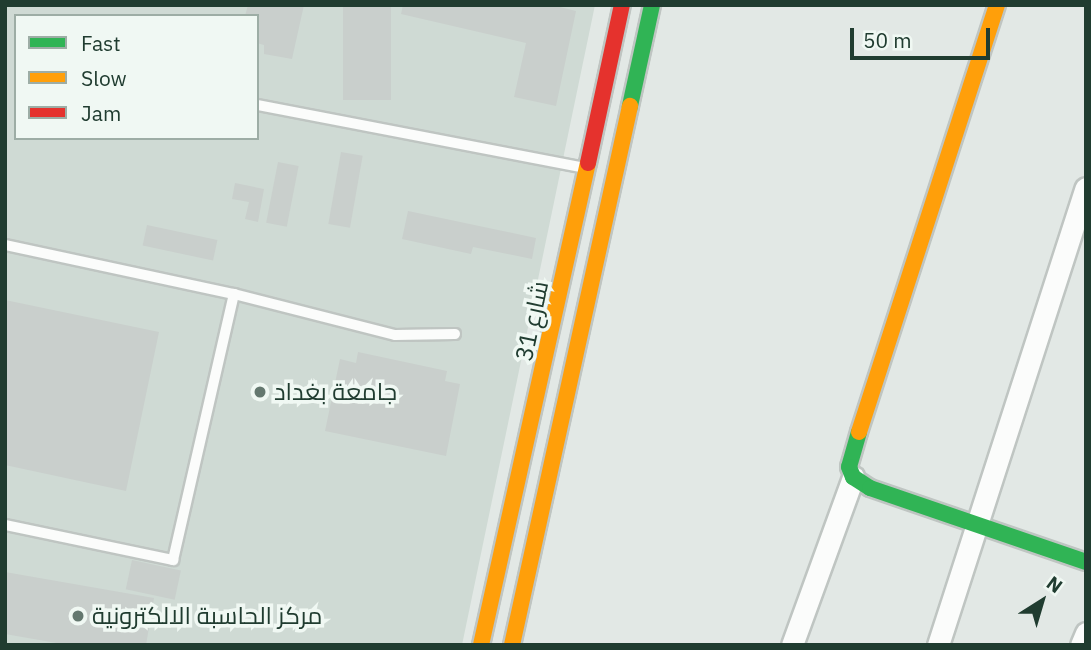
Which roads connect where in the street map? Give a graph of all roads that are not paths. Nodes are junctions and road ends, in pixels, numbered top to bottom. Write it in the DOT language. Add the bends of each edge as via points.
graph roads {
  1 [pos="622,5"];
  2 [pos="653,5"];
  3 [pos="997,5"];
  4 [pos="259,105"];
  5 [pos="602,172"];
  6 [pos="1086,188"];
  7 [pos="5,245"];
  8 [pos="234,294"];
  9 [pos="455,334"];
  10 [pos="853,477"];
  11 [pos="977,523"];
  12 [pos="5,526"];
  13 [pos="1086,562"];
  14 [pos="1086,633"];
  15 [pos="481,645"];
  16 [pos="512,645"];
  17 [pos="792,645"];
  18 [pos="938,645"];
  19 [pos="1081,645"];
  1 -- 5 [label="street, شارع 31"];
  2 -- 5 [label="street, شارع 31"];
  3 -- 10 [label="street" via="850,458"];
  4 -- 5 [label="lane"];
  5 -- 15 [label="street, شارع 31"];
  5 -- 16 [label="street, شارع 31"];
  6 -- 11 [label="street"];
  7 -- 8 [label="lane"];
  8 -- 9 [label="lane" via="395,335"];
  8 -- 12 [label="lane" via="173,560"];
  10 -- 11 [label="street" via="870,488"];
  10 -- 17 [label="street"];
  11 -- 13 [label="street"];
  11 -- 18 [label="street"];
  14 -- 19 [label="street"];
}
